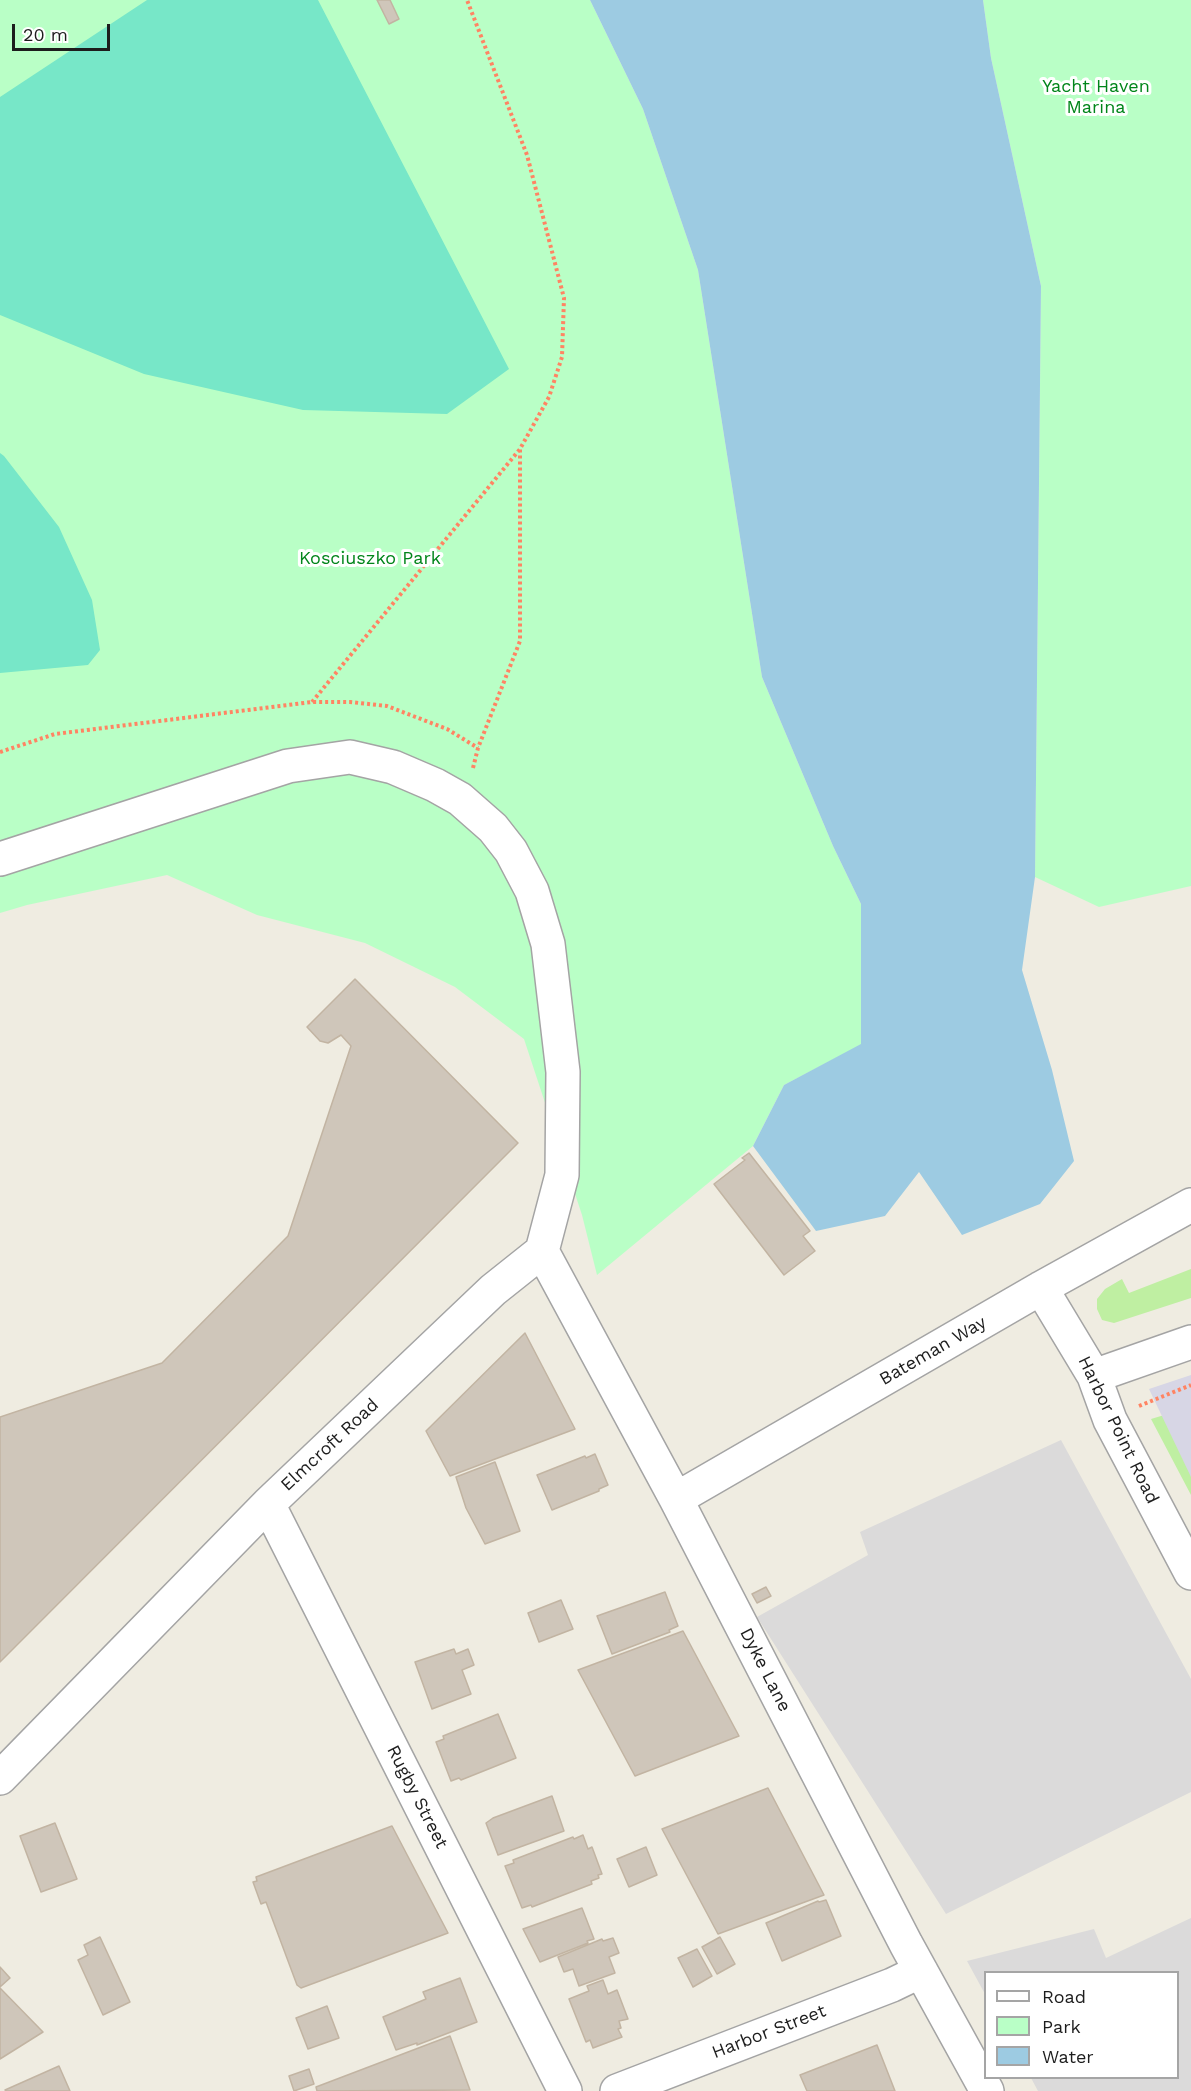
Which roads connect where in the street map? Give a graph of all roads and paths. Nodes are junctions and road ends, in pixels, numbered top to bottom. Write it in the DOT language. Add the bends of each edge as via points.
graph roads {
  1 [pos="467,0"];
  2 [pos="520,449"];
  3 [pos="312,702"];
  4 [pos="478,748"];
  5 [pos="0,752"];
  6 [pos="460,799"];
  7 [pos="0,859"];
  8 [pos="1191,1205"];
  9 [pos="542,1251"];
  10 [pos="1041,1288"];
  11 [pos="1191,1342"];
  12 [pos="1094,1376"];
  13 [pos="1191,1385"];
  14 [pos="1110,1420"];
  15 [pos="676,1499"];
  16 [pos="268,1504"];
  17 [pos="1191,1573"];
  18 [pos="0,1778"];
  19 [pos="921,1971"];
  20 [pos="565,2091"];
  21 [pos="617,2091"];
  22 [pos="987,2091"];
  1 -- 2 [label="path" via="527,155 564,298 562,357 549,397"];
  2 -- 3 [label="path"];
  2 -- 4 [label="path" via="520,641"];
  3 -- 4 [label="path" via="387,706 447,729"];
  3 -- 5 [label="path" via="55,734"];
  4 -- 6 [label="path" via="469,784"];
  6 -- 7 [label="street" via="393,766 350,757 288,766"];
  6 -- 9 [label="street" via="493,828 511,851 532,891 548,944 563,1072 562,1175"];
  8 -- 10 [label="street, Bateman Way"];
  9 -- 15 [label="street, Dyke Lane"];
  9 -- 16 [label="street, Elmcroft Road" via="493,1290"];
  10 -- 12 [label="street, Harbor Point Road"];
  10 -- 15 [label="street, Bateman Way"];
  11 -- 12 [label="street"];
  12 -- 14 [label="street, Harbor Point Road"];
  13 -- 14 [label="path"];
  14 -- 17 [label="street, Harbor Point Road"];
  15 -- 19 [label="street, Dyke Lane"];
  16 -- 18 [label="street, Elmcroft Road"];
  16 -- 20 [label="street, Rugby Street"];
  19 -- 21 [label="street, Harbor Street"];
  19 -- 22 [label="street, Dyke Lane"];
}
